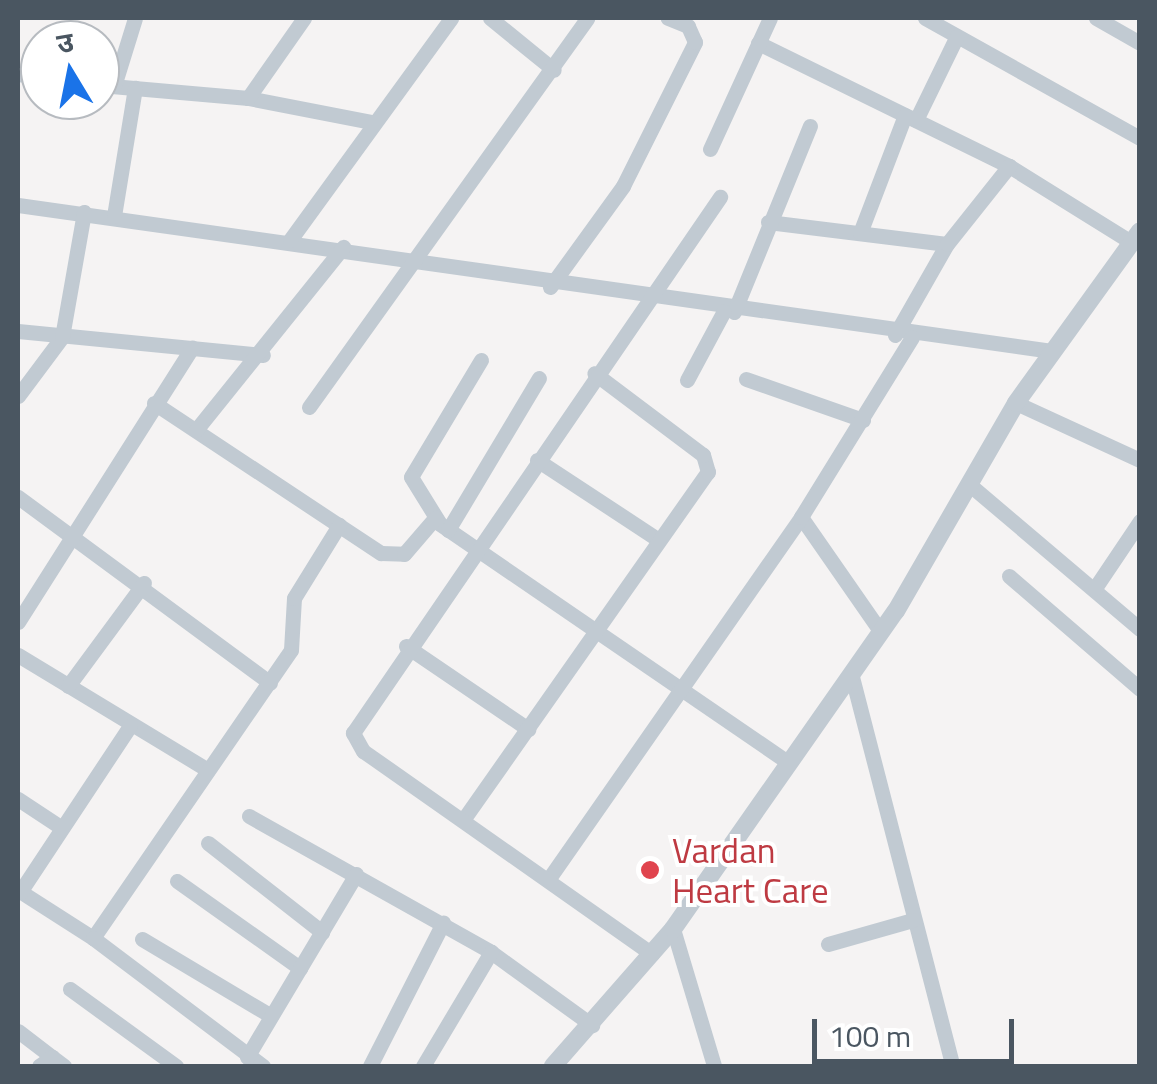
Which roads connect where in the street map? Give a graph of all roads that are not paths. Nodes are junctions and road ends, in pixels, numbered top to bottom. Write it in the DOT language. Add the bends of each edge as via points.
graph roads {
  1 [pos="135,18"];
  2 [pos="304,18"];
  3 [pos="451,18"];
  4 [pos="490,18"];
  5 [pos="588,18"];
  6 [pos="668,18"];
  7 [pos="770,18"];
  8 [pos="924,18"];
  9 [pos="1096,18"];
  10 [pos="957,36"];
  11 [pos="758,42"];
  12 [pos="1140,43"];
  13 [pos="120,54"];
  14 [pos="554,70"];
  15 [pos="120,86"];
  16 [pos="135,88"];
  17 [pos="248,98"];
  18 [pos="911,118"];
  19 [pos="370,122"];
  20 [pos="810,126"];
  21 [pos="1140,138"];
  22 [pos="710,150"];
  23 [pos="1009,166"];
  24 [pos="720,197"];
  25 [pos="18,205"];
  26 [pos="84,212"];
  27 [pos="114,216"];
  28 [pos="768,222"];
  29 [pos="860,233"];
  30 [pos="1135,236"];
  31 [pos="290,240"];
  32 [pos="946,244"];
  33 [pos="343,247"];
  34 [pos="418,260"];
  35 [pos="550,286"];
  36 [pos="652,302"];
  37 [pos="729,312"];
  38 [pos="18,331"];
  39 [pos="903,336"];
  40 [pos="62,338"];
  41 [pos="192,348"];
  42 [pos="1052,351"];
  43 [pos="263,355"];
  44 [pos="480,360"];
  45 [pos="594,373"];
  46 [pos="539,378"];
  47 [pos="746,378"];
  48 [pos="687,380"];
  49 [pos="18,396"];
  50 [pos="1016,402"];
  51 [pos="154,403"];
  52 [pos="309,407"];
  53 [pos="864,420"];
  54 [pos="196,430"];
  55 [pos="536,460"];
  56 [pos="1140,460"];
  57 [pos="970,485"];
  58 [pos="18,497"];
  59 [pos="801,517"];
  60 [pos="1140,522"];
  61 [pos="442,524"];
  62 [pos="340,525"];
  63 [pos="72,532"];
  64 [pos="659,540"];
  65 [pos="478,547"];
  66 [pos="1008,576"];
  67 [pos="144,582"];
  68 [pos="1095,588"];
  69 [pos="18,622"];
  70 [pos="599,629"];
  71 [pos="1140,629"];
  72 [pos="881,632"];
  73 [pos="406,646"];
  74 [pos="18,655"];
  75 [pos="851,673"];
  76 [pos="270,683"];
  77 [pos="680,685"];
  78 [pos="68,686"];
  79 [pos="1140,689"];
  80 [pos="130,726"];
  81 [pos="528,728"];
  82 [pos="787,762"];
  83 [pos="208,770"];
  84 [pos="18,799"];
  85 [pos="249,816"];
  86 [pos="463,820"];
  87 [pos="59,826"];
  88 [pos="208,843"];
  89 [pos="356,874"];
  90 [pos="550,878"];
  91 [pos="178,881"];
  92 [pos="19,892"];
  93 [pos="912,920"];
  94 [pos="444,923"];
  95 [pos="674,929"];
  96 [pos="322,932"];
  97 [pos="94,938"];
  98 [pos="142,940"];
  99 [pos="828,944"];
  100 [pos="491,952"];
  101 [pos="652,954"];
  102 [pos="300,968"];
  103 [pos="70,989"];
  104 [pos="271,1016"];
  105 [pos="592,1025"];
  106 [pos="18,1031"];
  107 [pos="247,1057"];
  108 [pos="52,1063"];
  109 [pos="176,1066"];
  110 [pos="263,1066"];
  111 [pos="370,1066"];
  112 [pos="423,1066"];
  113 [pos="553,1066"];
  114 [pos="714,1066"];
  115 [pos="952,1066"];
  1 -- 13 [label="street"];
  2 -- 17 [label="street"];
  3 -- 19 [label="street"];
  4 -- 14 [label="street"];
  5 -- 14 [label="street"];
  6 -- 35 [label="street" via="688,26 696,42 622,186"];
  7 -- 11 [label="street"];
  8 -- 10 [label="street"];
  9 -- 12 [label="street"];
  10 -- 18 [label="street"];
  10 -- 21 [label="street"];
  11 -- 18 [label="street"];
  11 -- 22 [label="street"];
  14 -- 34 [label="street"];
  15 -- 16 [label="street"];
  16 -- 17 [label="street"];
  16 -- 27 [label="street"];
  17 -- 19 [label="street"];
  18 -- 23 [label="street"];
  18 -- 29 [label="street"];
  19 -- 31 [label="street"];
  20 -- 28 [label="street"];
  23 -- 30 [label="street"];
  23 -- 32 [label="street"];
  24 -- 36 [label="street"];
  25 -- 26 [label="street"];
  26 -- 27 [label="street"];
  26 -- 40 [label="street"];
  27 -- 31 [label="street"];
  28 -- 29 [label="street"];
  28 -- 37 [label="street"];
  29 -- 32 [label="street"];
  30 -- 42 [label="street"];
  31 -- 33 [label="street"];
  32 -- 39 [label="street"];
  33 -- 34 [label="street"];
  33 -- 43 [label="street"];
  34 -- 35 [label="street"];
  34 -- 52 [label="street"];
  35 -- 36 [label="street"];
  36 -- 37 [label="street"];
  36 -- 45 [label="street"];
  37 -- 39 [label="street"];
  37 -- 48 [label="street"];
  38 -- 40 [label="street"];
  39 -- 42 [label="street"];
  39 -- 53 [label="street"];
  40 -- 41 [label="street"];
  40 -- 49 [label="street"];
  41 -- 43 [label="street"];
  41 -- 51 [label="street"];
  42 -- 50 [label="street"];
  43 -- 54 [label="street"];
  44 -- 61 [label="street" via="411,476"];
  45 -- 55 [label="street"];
  45 -- 64 [label="street" via="708,462"];
  46 -- 61 [label="street"];
  47 -- 53 [label="street"];
  50 -- 56 [label="street"];
  50 -- 57 [label="street"];
  51 -- 54 [label="street"];
  51 -- 63 [label="street"];
  53 -- 59 [label="street"];
  54 -- 62 [label="street"];
  55 -- 64 [label="street"];
  55 -- 65 [label="street"];
  57 -- 68 [label="street"];
  57 -- 72 [label="street"];
  58 -- 63 [label="street"];
  59 -- 72 [label="street"];
  59 -- 77 [label="street"];
  60 -- 68 [label="street"];
  61 -- 62 [label="street" via="396,557"];
  61 -- 65 [label="street"];
  62 -- 76 [label="street" via="298,587 295,639"];
  63 -- 67 [label="street"];
  63 -- 69 [label="street"];
  64 -- 70 [label="street"];
  65 -- 70 [label="street"];
  65 -- 73 [label="street"];
  66 -- 79 [label="street"];
  67 -- 76 [label="street"];
  67 -- 78 [label="street"];
  68 -- 71 [label="street"];
  70 -- 77 [label="street"];
  70 -- 81 [label="street"];
  72 -- 75 [label="street"];
  73 -- 81 [label="street"];
  73 -- 86 [label="street" via="357,723 356,742"];
  74 -- 78 [label="street"];
  75 -- 82 [label="street"];
  75 -- 93 [label="street"];
  76 -- 83 [label="street"];
  77 -- 82 [label="street"];
  77 -- 90 [label="street"];
  78 -- 80 [label="street"];
  80 -- 83 [label="street"];
  80 -- 87 [label="street"];
  81 -- 86 [label="street"];
  82 -- 95 [label="street"];
  83 -- 97 [label="street"];
  84 -- 87 [label="street"];
  85 -- 89 [label="street"];
  86 -- 90 [label="street"];
  87 -- 92 [label="street"];
  88 -- 96 [label="street"];
  89 -- 94 [label="street"];
  89 -- 96 [label="street"];
  90 -- 101 [label="street"];
  91 -- 102 [label="street"];
  92 -- 97 [label="street"];
  93 -- 99 [label="street"];
  93 -- 115 [label="street"];
  94 -- 100 [label="street"];
  94 -- 111 [label="street"];
  95 -- 101 [label="street"];
  95 -- 114 [label="street"];
  96 -- 102 [label="street"];
  97 -- 107 [label="street"];
  98 -- 104 [label="street"];
  100 -- 105 [label="street"];
  100 -- 112 [label="street"];
  101 -- 105 [label="street"];
  102 -- 104 [label="street"];
  103 -- 109 [label="street"];
  104 -- 107 [label="street"];
  105 -- 113 [label="street"];
  106 -- 108 [label="street"];
  107 -- 110 [label="street"];
}
